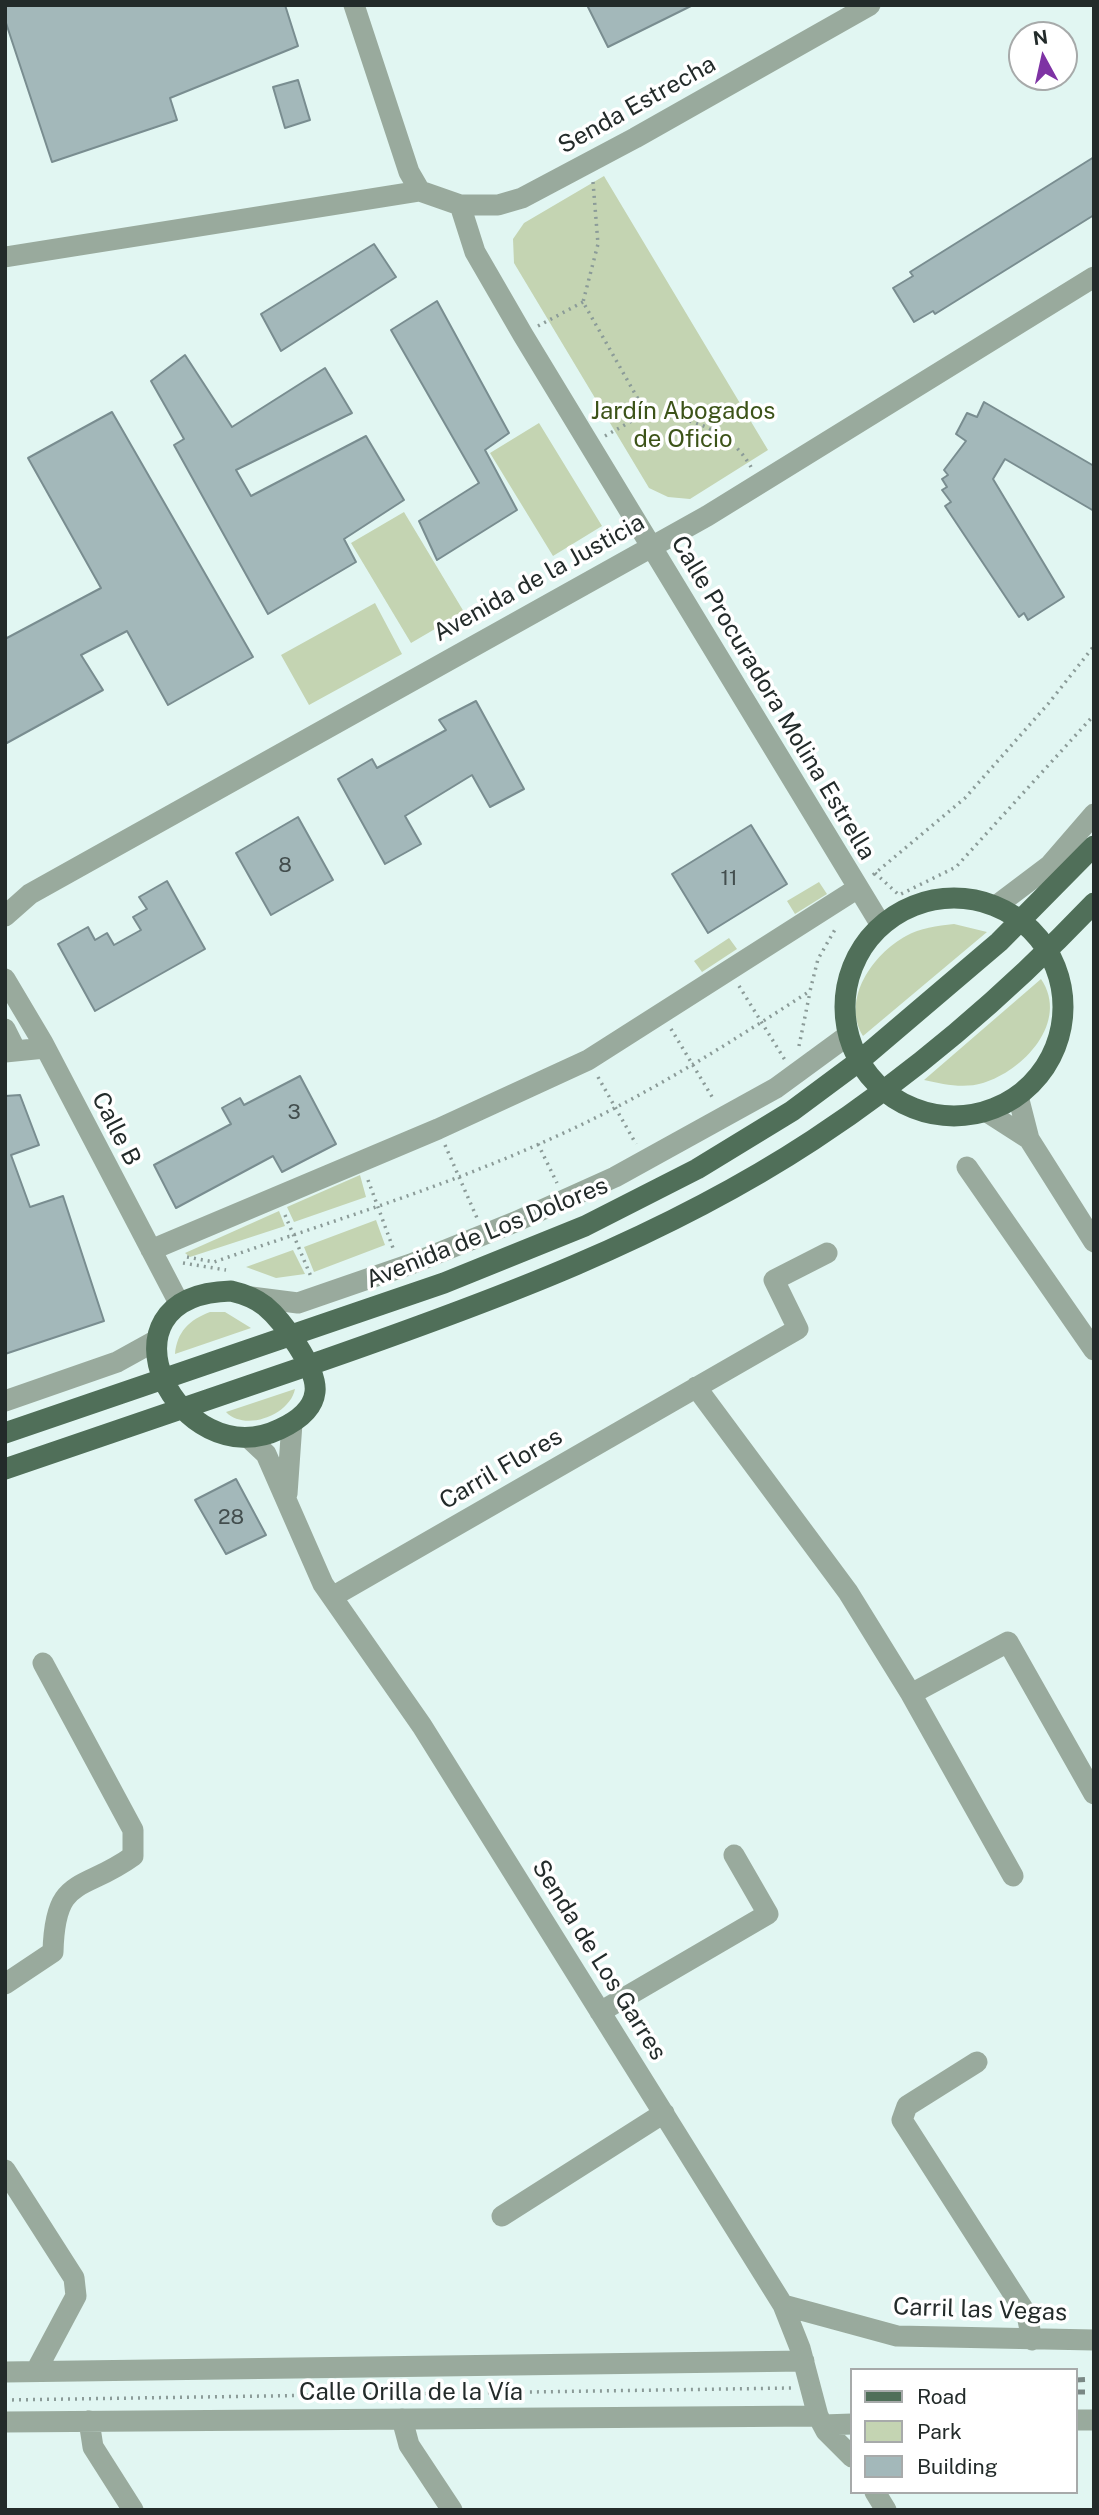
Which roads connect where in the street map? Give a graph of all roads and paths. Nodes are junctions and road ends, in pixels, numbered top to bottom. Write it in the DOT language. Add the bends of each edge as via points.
graph roads {
  1 [pos="354,5"];
  2 [pos="870,5"];
  3 [pos="585,164"];
  4 [pos="420,191"];
  5 [pos="460,205"];
  6 [pos="5,257"];
  7 [pos="1094,277"];
  8 [pos="583,302"];
  9 [pos="523,335"];
  10 [pos="646,413"];
  11 [pos="590,445"];
  12 [pos="760,483"];
  13 [pos="651,547"];
  14 [pos="1094,646"];
  15 [pos="1094,715"];
  16 [pos="1094,814"];
  17 [pos="1094,846"];
  18 [pos="875,873"];
  19 [pos="858,888"];
  20 [pos="836,903"];
  21 [pos="1094,903"];
  22 [pos="996,906"];
  23 [pos="5,916"];
  24 [pos="1022,921"];
  25 [pos="881,925"];
  26 [pos="1048,951"];
  27 [pos="730,971"];
  28 [pos="5,979"];
  29 [pos="810,991"];
  30 [pos="663,1014"];
  31 [pos="762,1022"];
  32 [pos="5,1029"];
  33 [pos="847,1036"];
  34 [pos="45,1048"];
  35 [pos="11,1051"];
  36 [pos="588,1060"];
  37 [pos="786,1061"];
  38 [pos="858,1062"];
  39 [pos="692,1065"];
  40 [pos="776,1088"];
  41 [pos="881,1090"];
  42 [pos="725,1096"];
  43 [pos="1018,1096"];
  44 [pos="615,1107"];
  45 [pos="987,1112"];
  46 [pos="438,1129"];
  47 [pos="648,1139"];
  48 [pos="1029,1139"];
  49 [pos="538,1144"];
  50 [pos="637,1145"];
  51 [pos="625,1151"];
  52 [pos="362,1161"];
  53 [pos="967,1167"];
  54 [pos="568,1177"];
  55 [pos="458,1178"];
  56 [pos="557,1183"];
  57 [pos="545,1188"];
  58 [pos="276,1197"];
  59 [pos="376,1206"];
  60 [pos="489,1214"];
  61 [pos="478,1220"];
  62 [pos="466,1224"];
  63 [pos="293,1235"];
  64 [pos="1094,1242"];
  65 [pos="406,1246"];
  66 [pos="151,1250"];
  67 [pos="394,1250"];
  68 [pos="827,1253"];
  69 [pos="382,1255"];
  70 [pos="237,1274"];
  71 [pos="302,1283"];
  72 [pos="251,1297"];
  73 [pos="179,1303"];
  74 [pos="291,1336"];
  75 [pos="155,1341"];
  76 [pos="1094,1350"];
  77 [pos="309,1365"];
  78 [pos="165,1379"];
  79 [pos="696,1387"];
  80 [pos="5,1401"];
  81 [pos="182,1408"];
  82 [pos="292,1423"];
  83 [pos="5,1433"];
  84 [pos="250,1439"];
  85 [pos="5,1469"];
  86 [pos="287,1496"];
  87 [pos="332,1597"];
  88 [pos="43,1663"];
  89 [pos="911,1695"];
  90 [pos="1094,1794"];
  91 [pos="734,1856"];
  92 [pos="1013,1876"];
  93 [pos="5,1984"];
  94 [pos="600,2012"];
  95 [pos="977,2062"];
  96 [pos="664,2113"];
  97 [pos="5,2170"];
  98 [pos="502,2216"];
  99 [pos="783,2305"];
  100 [pos="1032,2340"];
  101 [pos="1094,2340"];
  102 [pos="804,2361"];
  103 [pos="36,2371"];
  104 [pos="5,2372"];
  105 [pos="811,2387"];
  106 [pos="5,2400"];
  107 [pos="402,2419"];
  108 [pos="820,2420"];
  109 [pos="89,2421"];
  110 [pos="5,2422"];
  111 [pos="850,2424"];
  112 [pos="850,2455"];
  113 [pos="876,2494"];
  114 [pos="133,2510"];
  115 [pos="452,2510"];
  116 [pos="886,2510"];
  1 -- 4 [label="street" via="409,172"];
  2 -- 3 [label="street, Senda Estrecha"];
  3 -- 5 [label="street, Senda Estrecha" via="522,198 498,205"];
  3 -- 8 [label="path" via="593,182 598,244"];
  4 -- 5 [label="street, Senda Estrecha"];
  4 -- 6 [label="street"];
  5 -- 9 [label="street, Calle Procuradora Molina Estrella" via="475,252"];
  7 -- 12 [label="street, Avenida de la Justicia"];
  8 -- 9 [label="path"];
  8 -- 10 [label="path"];
  9 -- 11 [label="street, Calle Procuradora Molina Estrella"];
  10 -- 11 [label="path"];
  10 -- 12 [label="path" via="678,416 722,434"];
  11 -- 13 [label="street, Calle Procuradora Molina Estrella"];
  12 -- 13 [label="street, Avenida de la Justicia"];
  13 -- 19 [label="street, Calle Procuradora Molina Estrella"];
  13 -- 23 [label="street, Avenida de la Justicia" via="30,894"];
  14 -- 18 [label="path" via="965,798"];
  15 -- 18 [label="path" via="956,867 899,895"];
  16 -- 22 [label="street" via="1049,866"];
  17 -- 24 [label="main road, Avenida de Los Dolores"];
  18 -- 19 [label="path"];
  19 -- 20 [label="street"];
  19 -- 25 [label="street, Calle Procuradora Molina Estrella"];
  20 -- 27 [label="street"];
  20 -- 29 [label="path" via="840,920 818,959"];
  21 -- 26 [label="main road"];
  22 -- 24 [label="main road"];
  22 -- 25 [label="main road" via="967,898 936,899 906,908"];
  24 -- 26 [label="main road"];
  24 -- 38 [label="main road, Avenida de Los Dolores"];
  25 -- 33 [label="main road" via="852,964 843,1012"];
  26 -- 41 [label="main road" via="981,1012"];
  26 -- 43 [label="main road" via="1063,989 1063,1020 1055,1049 1040,1076"];
  27 -- 30 [label="street"];
  27 -- 31 [label="path"];
  28 -- 34 [label="street, Calle B"];
  29 -- 31 [label="path"];
  29 -- 37 [label="path" via="802,1043"];
  30 -- 36 [label="street"];
  30 -- 39 [label="path"];
  31 -- 37 [label="path"];
  31 -- 39 [label="path"];
  32 -- 35 [label="street"];
  33 -- 38 [label="main road"];
  33 -- 40 [label="street"];
  34 -- 35 [label="street"];
  34 -- 66 [label="street, Calle B"];
  36 -- 44 [label="path"];
  36 -- 46 [label="street"];
  37 -- 40 [label="path" via="766,1074"];
  38 -- 41 [label="main road"];
  38 -- 74 [label="main road, Avenida de Los Dolores" via="747,1140 585,1226 444,1283"];
  39 -- 42 [label="path" via="715,1102"];
  39 -- 44 [label="path"];
  40 -- 72 [label="street" via="615,1177 411,1264 298,1303"];
  41 -- 45 [label="main road" via="922,1112 954,1117"];
  41 -- 77 [label="main road" via="803,1146 636,1238 512,1293"];
  43 -- 45 [label="main road"];
  43 -- 48 [label="street"];
  44 -- 49 [label="path"];
  44 -- 50 [label="path"];
  45 -- 48 [label="street"];
  46 -- 52 [label="street"];
  46 -- 55 [label="path"];
  47 -- 50 [label="path"];
  48 -- 64 [label="street"];
  49 -- 55 [label="path"];
  49 -- 56 [label="path"];
  50 -- 51 [label="path"];
  52 -- 58 [label="street"];
  52 -- 59 [label="path"];
  53 -- 76 [label="street"];
  54 -- 56 [label="path"];
  55 -- 59 [label="path"];
  55 -- 61 [label="path"];
  56 -- 57 [label="path"];
  58 -- 63 [label="path"];
  58 -- 66 [label="street"];
  59 -- 63 [label="path"];
  59 -- 67 [label="path"];
  60 -- 61 [label="path"];
  61 -- 62 [label="path"];
  63 -- 70 [label="path" via="214,1262 177,1256 184,1266"];
  63 -- 71 [label="path" via="313,1281"];
  65 -- 67 [label="path"];
  66 -- 73 [label="street, Calle B"];
  67 -- 69 [label="path"];
  68 -- 79 [label="street, Carril Flores" via="774,1280 798,1329"];
  72 -- 73 [label="main road" via="214,1292"];
  72 -- 74 [label="main road" via="271,1311"];
  73 -- 75 [label="main road" via="161,1321"];
  74 -- 77 [label="main road"];
  74 -- 78 [label="main road, Avenida de Los Dolores"];
  75 -- 78 [label="main road" via="156,1360"];
  75 -- 80 [label="street" via="117,1362"];
  77 -- 81 [label="main road"];
  77 -- 82 [label="main road" via="315,1391 307,1410"];
  78 -- 81 [label="main road"];
  78 -- 83 [label="main road, Avenida de Los Dolores"];
  79 -- 87 [label="street, Carril Flores"];
  79 -- 89 [label="street" via="848,1591"];
  81 -- 84 [label="main road" via="209,1430"];
  81 -- 85 [label="main road"];
  82 -- 84 [label="main road"];
  82 -- 86 [label="street"];
  84 -- 86 [label="street, Senda de Los Garres" via="266,1454"];
  86 -- 87 [label="street, Senda de Los Garres" via="307,1550"];
  87 -- 94 [label="street, Senda de Los Garres" via="422,1726"];
  88 -- 93 [label="street" via="133,1830 133,1856 114,1870 76,1885 58,1908 53,1952"];
  89 -- 90 [label="street" via="1008,1642"];
  89 -- 92 [label="street"];
  91 -- 94 [label="street" via="768,1914"];
  94 -- 96 [label="street, Senda de Los Garres"];
  95 -- 100 [label="street" via="907,2106 902,2120 1027,2315"];
  96 -- 98 [label="street"];
  96 -- 99 [label="street, Senda de Los Garres"];
  97 -- 103 [label="street" via="74,2278 76,2296"];
  99 -- 100 [label="street, Carril las Vegas" via="897,2336"];
  99 -- 102 [label="street, Senda de Los Garres"];
  100 -- 101 [label="street, Carril las Vegas"];
  102 -- 103 [label="street, Calle Orilla de la Vía"];
  102 -- 105 [label="street, Senda de Los Garres"];
  103 -- 104 [label="street, Calle Orilla de la Vía"];
  105 -- 106 [label="path"];
  105 -- 108 [label="street, Senda de Los Garres"];
  107 -- 108 [label="street, Calle Orilla de la Vía"];
  107 -- 109 [label="street, Calle Orilla de la Vía"];
  107 -- 115 [label="street" via="409,2445"];
  108 -- 111 [label="street, Calle Orilla de la Vía"];
  108 -- 112 [label="street, Senda de Los Garres"];
  109 -- 110 [label="street, Calle Orilla de la Vía"];
  109 -- 114 [label="street" via="93,2447"];
  113 -- 116 [label="street"];
}
